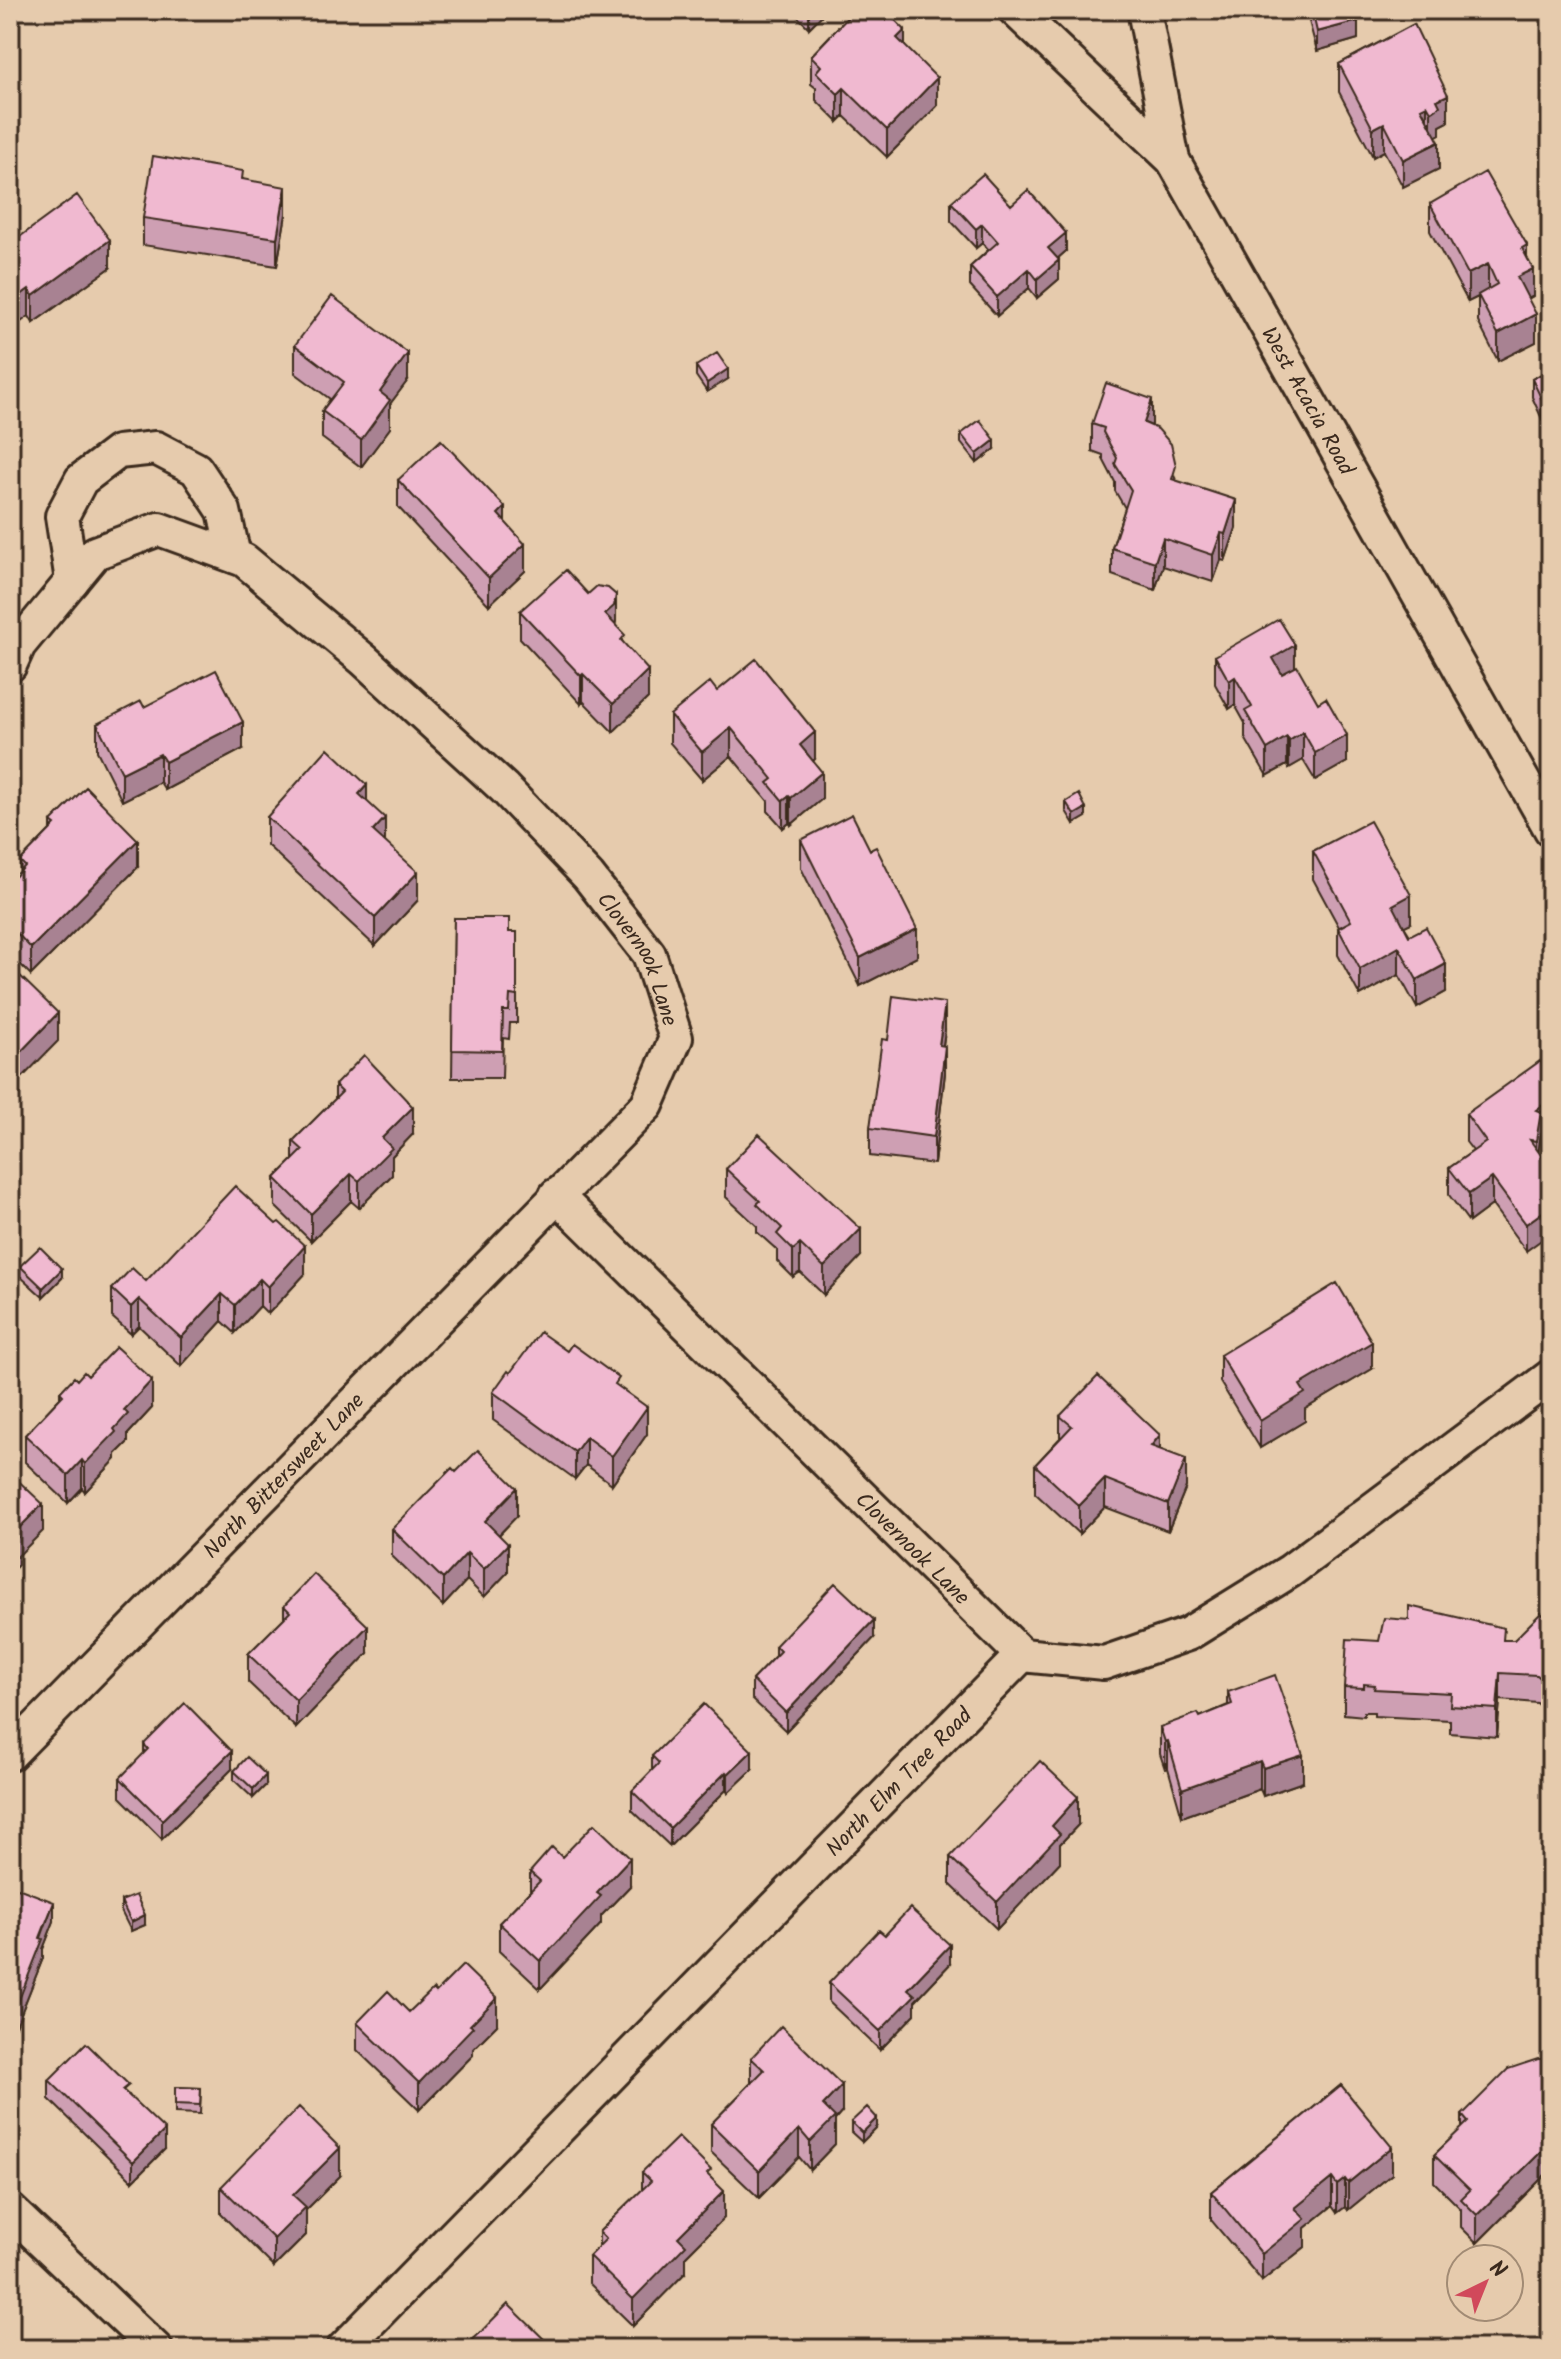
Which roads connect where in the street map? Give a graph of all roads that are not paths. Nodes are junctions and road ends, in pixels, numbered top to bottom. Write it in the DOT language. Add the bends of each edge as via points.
graph roads {
  1 [pos="1015,10"];
  2 [pos="1144,10"];
  3 [pos="1173,160"];
  4 [pos="234,556"];
  5 [pos="72,581"];
  6 [pos="10,665"];
  7 [pos="1551,828"];
  8 [pos="556,1195"];
  9 [pos="1551,1376"];
  10 [pos="1022,1655"];
  11 [pos="10,1754"];
  12 [pos="10,2210"];
  13 [pos="156,2349"];
  14 [pos="343,2349"];
  1 -- 3 [label="street, West Acacia Road"];
  2 -- 3 [label="street"];
  3 -- 7 [label="street, West Acacia Road"];
  4 -- 5 [label="street, Clovernook Lane" via="159,529 95,553"];
  4 -- 5 [label="street" via="224,511 196,469 156,448 118,452 81,480 62,516"];
  4 -- 8 [label="street, Clovernook Lane" via="364,660 504,788 588,876 649,954 676,1038 647,1105"];
  5 -- 6 [label="street" via="19,645"];
  8 -- 10 [label="street, Clovernook Lane"];
  8 -- 11 [label="street, North Bittersweet Lane"];
  9 -- 10 [label="street" via="1290,1571 1188,1634 1104,1663"];
  10 -- 14 [label="street, North Elm Tree Road"];
  12 -- 13 [label="street"];
}
